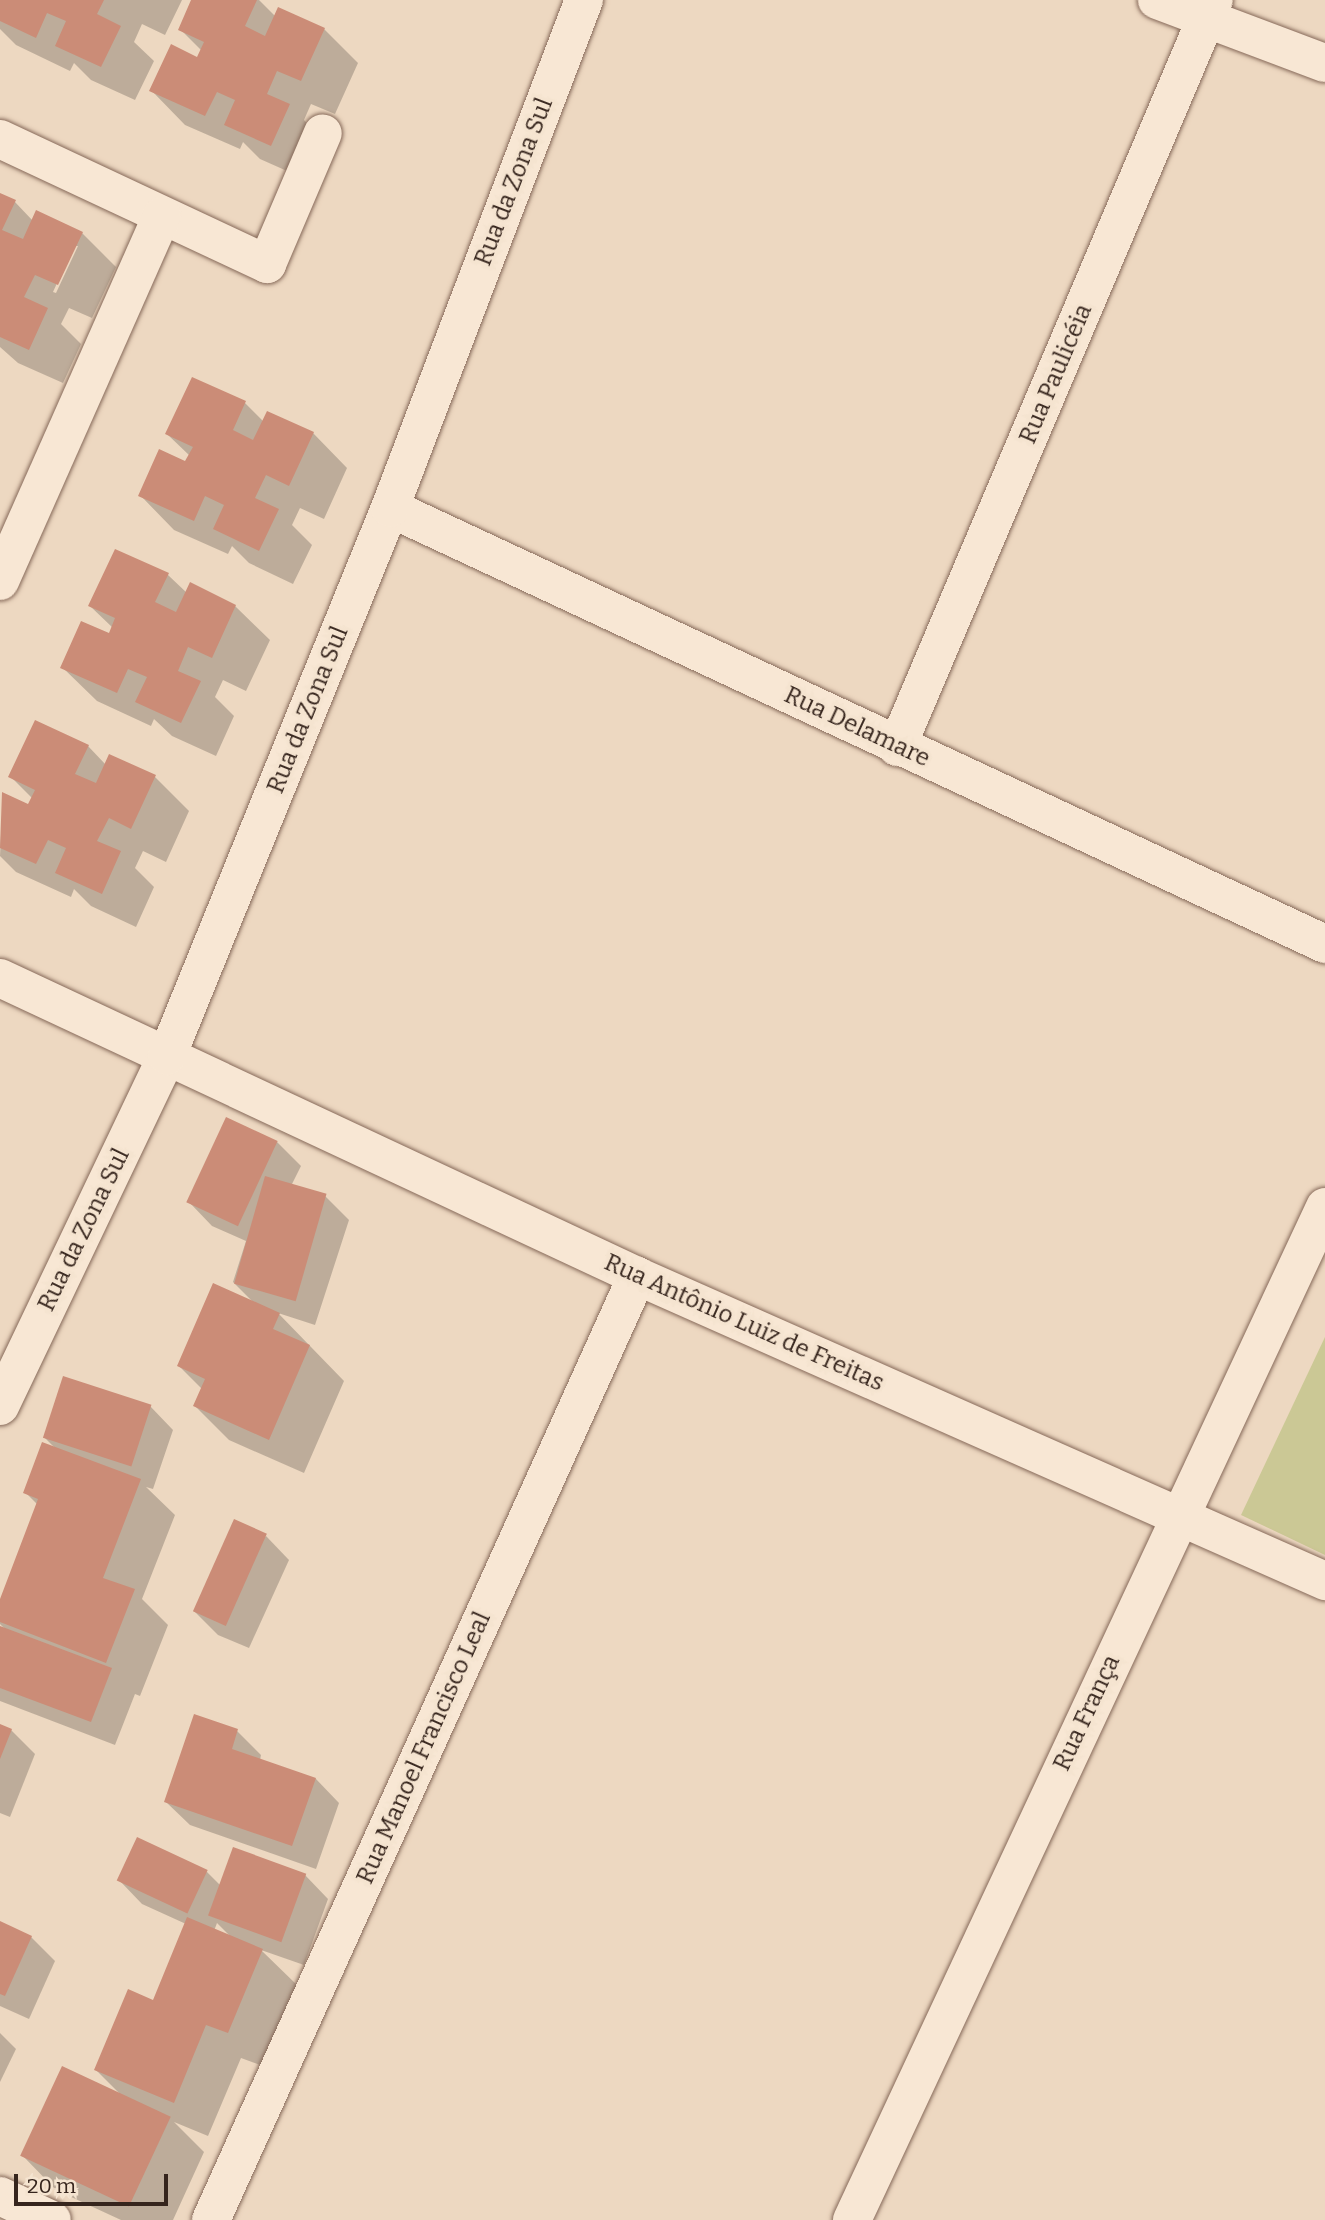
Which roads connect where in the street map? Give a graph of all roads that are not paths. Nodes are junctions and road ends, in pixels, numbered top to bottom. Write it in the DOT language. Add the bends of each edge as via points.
graph roads {
  1 [pos="584,0"];
  2 [pos="1157,0"];
  3 [pos="1211,10"];
  4 [pos="1325,63"];
  5 [pos="323,133"];
  6 [pos="0,139"];
  7 [pos="162,216"];
  8 [pos="390,508"];
  9 [pos="0,581"];
  10 [pos="897,747"];
  11 [pos="1325,944"];
  12 [pos="0,978"];
  13 [pos="167,1056"];
  14 [pos="1325,1207"];
  15 [pos="637,1276"];
  16 [pos="0,1406"];
  17 [pos="1178,1516"];
  18 [pos="1325,1581"];
  19 [pos="0,2196"];
  20 [pos="52,2220"];
  21 [pos="211,2220"];
  22 [pos="852,2220"];
  1 -- 8 [label="street, Rua da Zona Sul"];
  2 -- 3 [label="street"];
  3 -- 4 [label="street"];
  3 -- 10 [label="street, Rua Paulicéia"];
  5 -- 7 [label="street" via="267,264"];
  6 -- 7 [label="street"];
  7 -- 9 [label="street"];
  8 -- 10 [label="street, Rua Delamare"];
  8 -- 13 [label="street, Rua da Zona Sul"];
  10 -- 11 [label="street, Rua Delamare"];
  12 -- 13 [label="street, Rua Antônio Luiz de Freitas"];
  13 -- 15 [label="street, Rua Antônio Luiz de Freitas"];
  13 -- 16 [label="street, Rua da Zona Sul"];
  14 -- 17 [label="street, Rua França"];
  15 -- 17 [label="street, Rua Antônio Luiz de Freitas"];
  15 -- 21 [label="street, Rua Manoel Francisco Leal"];
  17 -- 18 [label="street, Rua Antônio Luiz de Freitas"];
  17 -- 22 [label="street, Rua França"];
  19 -- 20 [label="street"];
}
